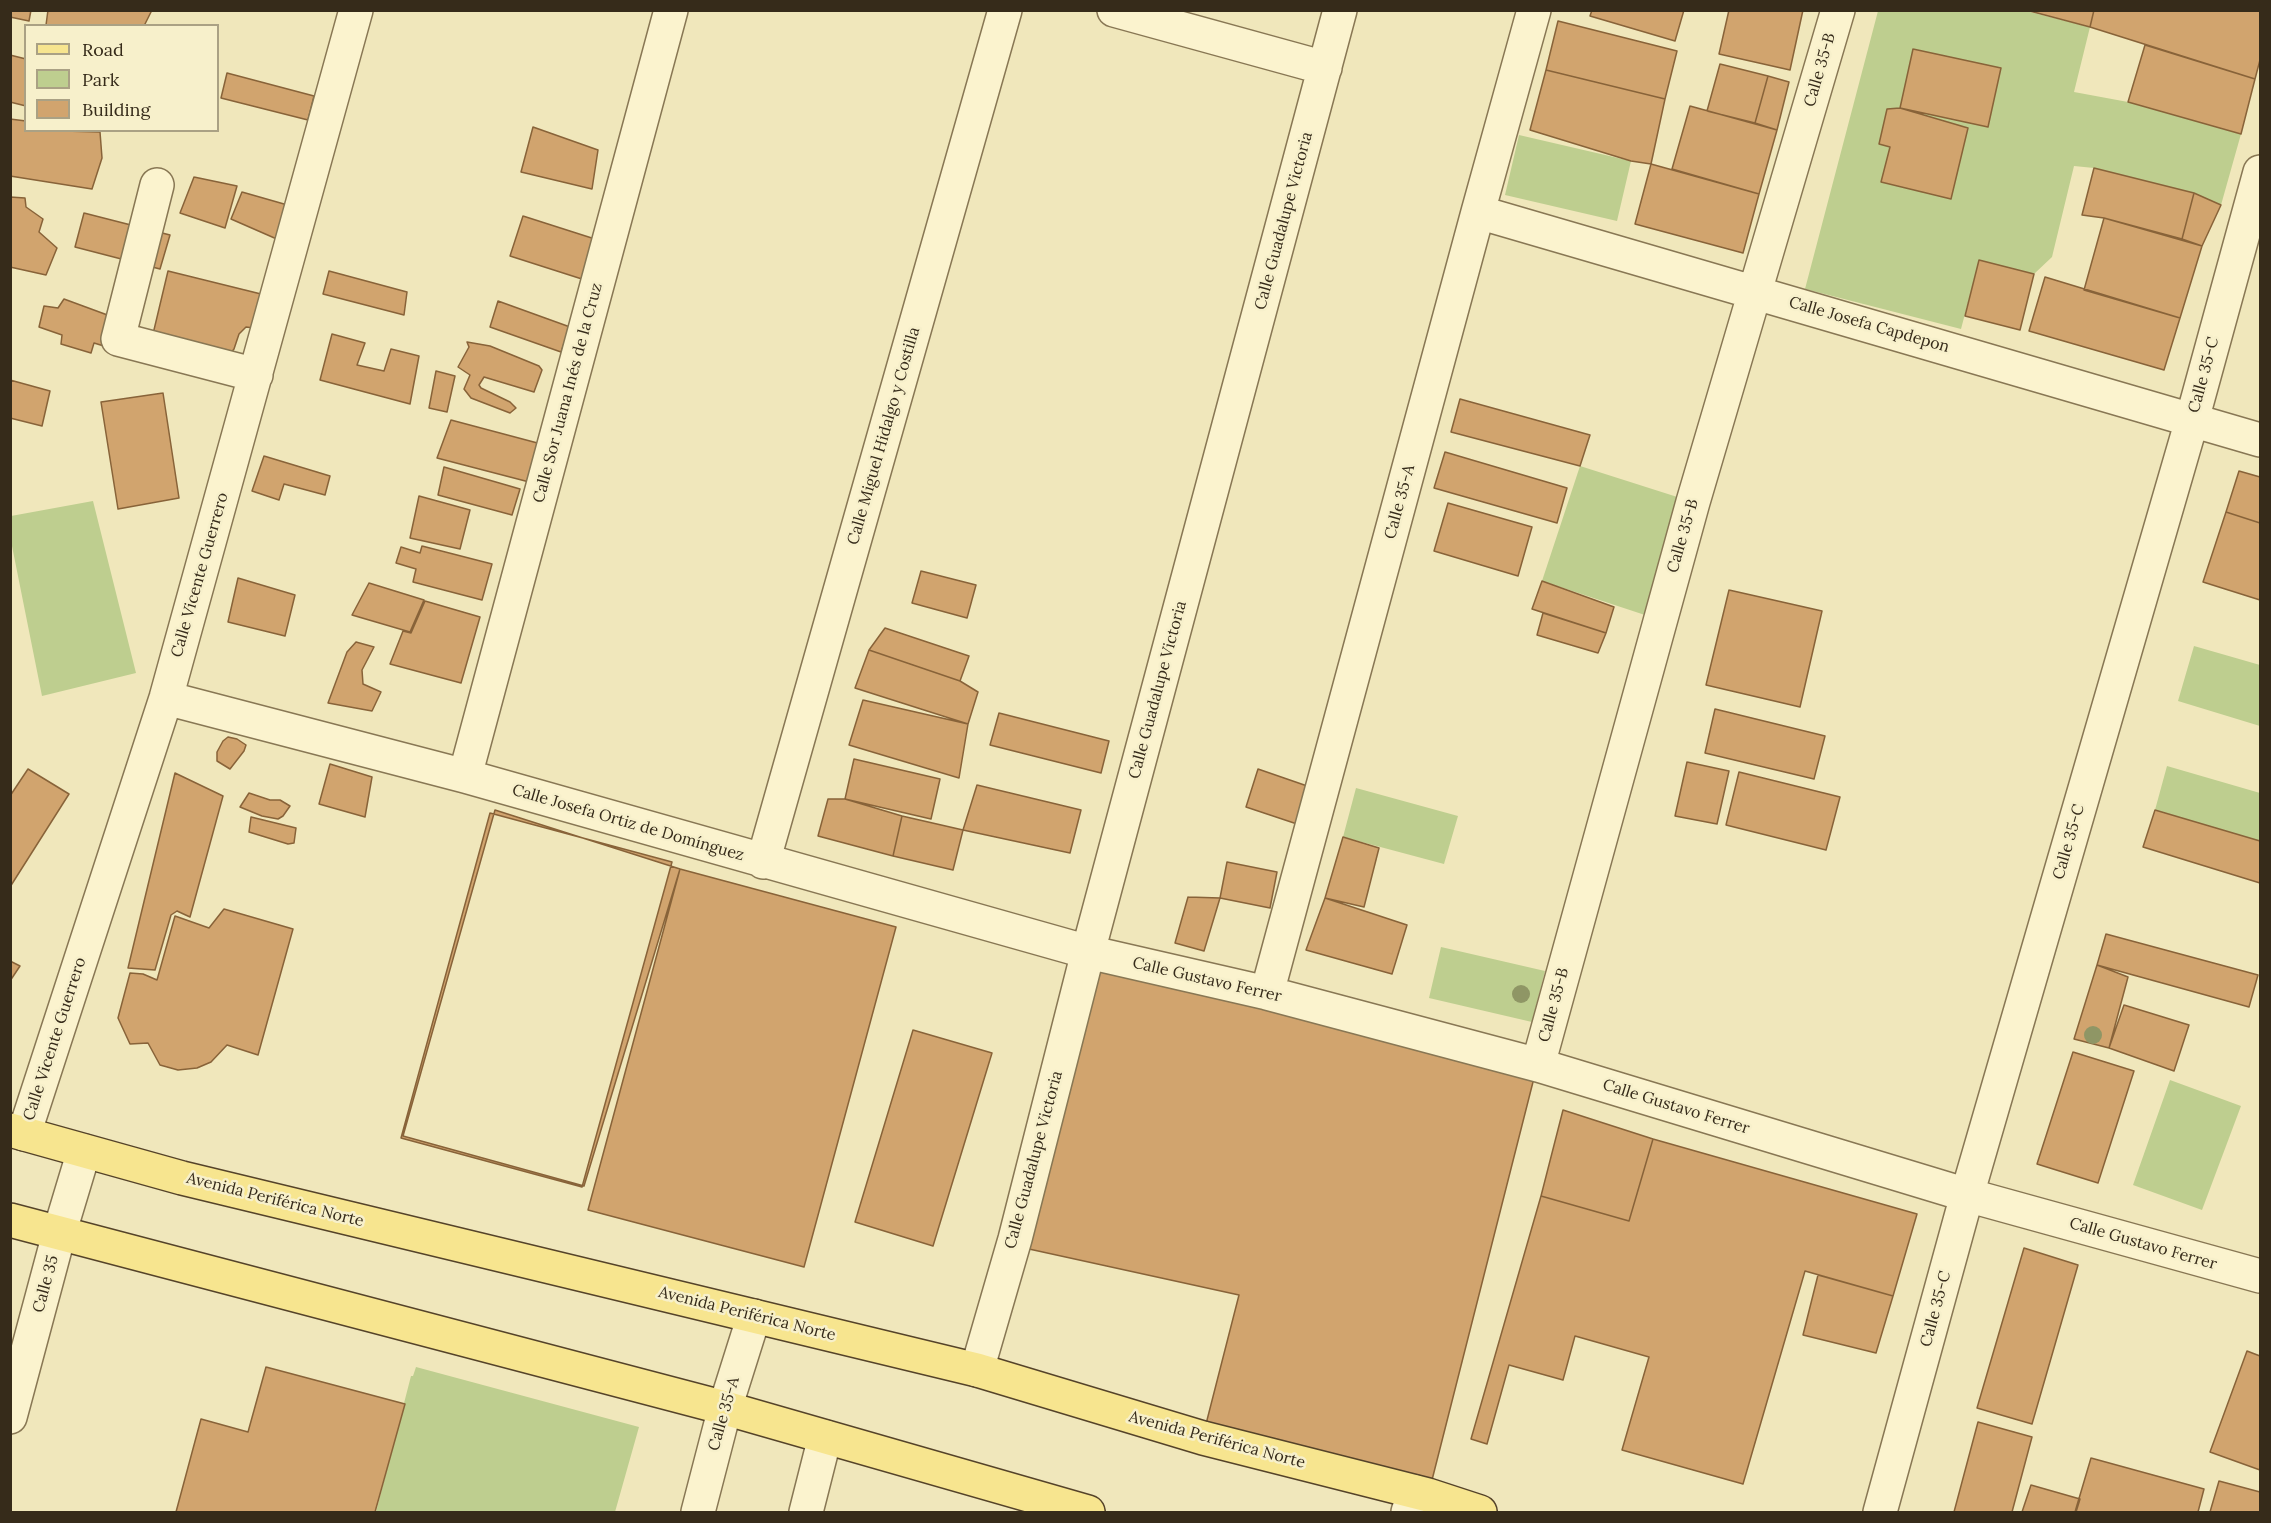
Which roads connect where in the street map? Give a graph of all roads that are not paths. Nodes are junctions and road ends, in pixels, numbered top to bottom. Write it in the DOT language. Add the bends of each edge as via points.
graph roads {
  1 [pos="356,10"];
  2 [pos="671,10"];
  3 [pos="1005,10"];
  4 [pos="1114,10"];
  5 [pos="1340,10"];
  6 [pos="1534,10"];
  7 [pos="1838,10"];
  8 [pos="1325,69"];
  9 [pos="2260,172"];
  10 [pos="157,185"];
  11 [pos="1478,212"];
  12 [pos="1755,292"];
  13 [pos="256,375"];
  14 [pos="2192,420"];
  15 [pos="2260,440"];
  16 [pos="166,698"];
  17 [pos="465,776"];
  18 [pos="763,861"];
  19 [pos="1088,952"];
  20 [pos="1268,993"];
  21 [pos="1538,1065"];
  22 [pos="17,1132"];
  23 [pos="84,1151"];
  24 [pos="1967,1195"];
  25 [pos="10,1221"];
  26 [pos="59,1234"];
  27 [pos="2260,1276"];
  28 [pos="754,1316"];
  29 [pos="977,1370"];
  30 [pos="725,1408"];
  31 [pos="10,1417"];
  32 [pos="825,1437"];
  33 [pos="1412,1502"];
  34 [pos="1021,1503"];
  35 [pos="698,1512"];
  36 [pos="806,1512"];
  37 [pos="1088,1512"];
  38 [pos="1480,1512"];
  39 [pos="1880,1512"];
  1 -- 13 [label="street, Calle Vicente Guerrero"];
  2 -- 17 [label="street, Calle Sor Juana Inés de la Cruz"];
  3 -- 18 [label="street, Calle Miguel Hidalgo y Costilla"];
  4 -- 8 [label="street"];
  5 -- 8 [label="street, Calle Guadalupe Victoria"];
  6 -- 11 [label="street, Calle 35-A"];
  7 -- 12 [label="street, Calle 35-B"];
  8 -- 19 [label="street, Calle Guadalupe Victoria"];
  9 -- 14 [label="street, Calle 35-C"];
  10 -- 13 [label="street" via="118,339"];
  11 -- 12 [label="street, Calle Josefa Capdepon"];
  11 -- 20 [label="street, Calle 35-A"];
  12 -- 14 [label="street, Calle Josefa Capdepon"];
  12 -- 21 [label="street, Calle 35-B" via="1686,525"];
  13 -- 16 [label="street, Calle Vicente Guerrero"];
  14 -- 15 [label="street, Calle Josefa Capdepon"];
  14 -- 24 [label="street, Calle 35-C"];
  16 -- 17 [label="street, Calle Josefa Ortiz de Domínguez"];
  16 -- 22 [label="street, Calle Vicente Guerrero"];
  17 -- 18 [label="street, Calle Josefa Ortiz de Domínguez"];
  18 -- 19 [label="street, Calle Josefa Ortiz de Domínguez"];
  19 -- 20 [label="street, Calle Gustavo Ferrer"];
  19 -- 29 [label="street, Calle Guadalupe Victoria" via="1015,1239"];
  20 -- 21 [label="street, Calle Gustavo Ferrer"];
  21 -- 24 [label="street, Calle Gustavo Ferrer"];
  22 -- 23 [label="main road, Avenida Periférica Norte"];
  23 -- 26 [label="street, Calle 35"];
  23 -- 28 [label="main road, Avenida Periférica Norte"];
  24 -- 27 [label="street, Calle Gustavo Ferrer"];
  24 -- 39 [label="street, Calle 35-C"];
  25 -- 26 [label="main road"];
  26 -- 30 [label="main road"];
  26 -- 31 [label="street, Calle 35"];
  28 -- 29 [label="main road, Avenida Periférica Norte"];
  28 -- 30 [label="street, Calle 35-A"];
  29 -- 33 [label="main road, Avenida Periférica Norte"];
  30 -- 32 [label="main road"];
  30 -- 35 [label="street, Calle 35-A"];
  32 -- 34 [label="main road"];
  32 -- 36 [label="street"];
  33 -- 38 [label="main road, Avenida Periférica Norte"];
  34 -- 37 [label="main road"];
}
